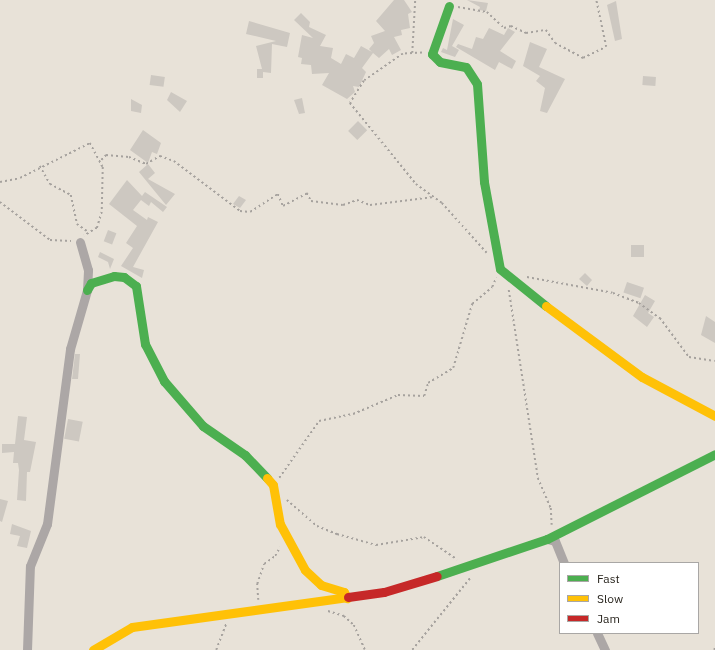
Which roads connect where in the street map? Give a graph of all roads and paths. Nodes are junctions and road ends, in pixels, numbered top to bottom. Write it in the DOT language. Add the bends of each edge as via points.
graph roads {
  1 [pos="415,0"];
  2 [pos="596,0"];
  3 [pos="449,6"];
  4 [pos="412,53"];
  5 [pos="432,54"];
  6 [pos="101,160"];
  7 [pos="40,166"];
  8 [pos="0,182"];
  9 [pos="434,197"];
  10 [pos="0,202"];
  11 [pos="87,231"];
  12 [pos="80,242"];
  13 [pos="491,258"];
  14 [pos="500,269"];
  15 [pos="523,276"];
  16 [pos="508,283"];
  17 [pos="87,290"];
  18 [pos="715,361"];
  19 [pos="715,416"];
  20 [pos="715,454"];
  21 [pos="274,488"];
  22 [pos="286,536"];
  23 [pos="548,539"];
  24 [pos="458,560"];
  25 [pos="564,562"];
  26 [pos="481,563"];
  27 [pos="347,598"];
  28 [pos="256,604"];
  29 [pos="324,610"];
  30 [pos="231,615"];
  31 [pos="597,634"];
  32 [pos="715,647"];
  33 [pos="27,650"];
  34 [pos="93,650"];
  35 [pos="216,650"];
  36 [pos="365,650"];
  37 [pos="412,650"];
  38 [pos="605,650"];
  39 [pos="714,650"];
  1 -- 4 [label="path"];
  2 -- 3 [label="path" via="606,47 583,58 555,43 546,30 526,33 511,26 504,28 487,12"];
  3 -- 5 [label="street"];
  4 -- 5 [label="path"];
  4 -- 9 [label="path" via="403,54 364,81 350,103 416,184"];
  5 -- 14 [label="street" via="440,62 466,67 477,84 484,182"];
  6 -- 7 [label="path" via="90,143"];
  6 -- 9 [label="path" via="106,155 129,157 146,164 160,156 174,161 240,211 250,212 278,194 283,206 307,192 311,201 343,205 357,200 377,205 405,198"];
  6 -- 11 [label="path" via="102,212 97,228"];
  7 -- 8 [label="path" via="20,178"];
  7 -- 11 [label="path" via="50,184 71,195 77,224"];
  9 -- 13 [label="path"];
  10 -- 12 [label="path" via="50,240"];
  11 -- 12 [label="path"];
  12 -- 17 [label="street" via="88,270"];
  14 -- 19 [label="street" via="576,332 630,369 702,412"];
  14 -- 21 [label="path" via="492,287 472,304 453,368 428,383 424,396 398,395 353,414 319,421"];
  15 -- 18 [label="path" via="613,293 639,303 660,318 688,357"];
  16 -- 23 [label="path" via="538,478 553,516"];
  17 -- 21 [label="street" via="91,283 114,276 124,277 136,286 144,344 164,381 203,426 245,455"];
  17 -- 33 [label="street" via="70,349 47,524 30,566"];
  20 -- 23 [label="street"];
  21 -- 22 [label="street" via="278,515"];
  21 -- 24 [label="path" via="317,526 336,534 376,546 424,537"];
  22 -- 27 [label="street" via="312,578 344,592"];
  22 -- 28 [label="path" via="275,556 264,564"];
  23 -- 25 [label="street" via="555,541"];
  23 -- 26 [label="street"];
  26 -- 27 [label="street" via="384,592"];
  26 -- 37 [label="path"];
  27 -- 30 [label="street"];
  29 -- 36 [label="path" via="344,616 354,624"];
  30 -- 34 [label="street" via="132,627"];
  30 -- 35 [label="path"];
  31 -- 38 [label="street"];
  32 -- 39 [label="path"];
}
